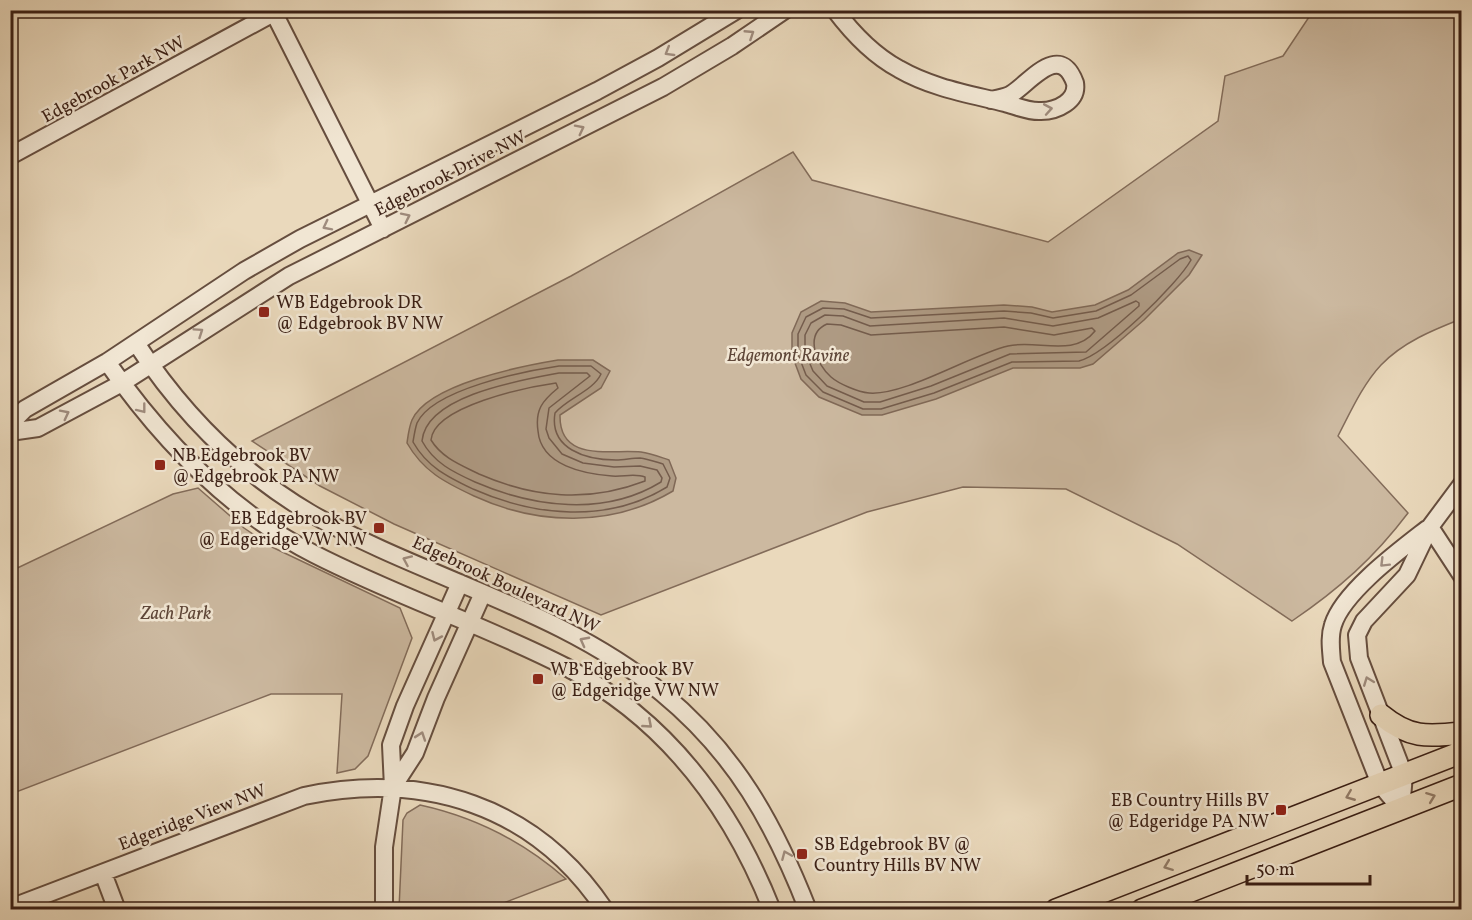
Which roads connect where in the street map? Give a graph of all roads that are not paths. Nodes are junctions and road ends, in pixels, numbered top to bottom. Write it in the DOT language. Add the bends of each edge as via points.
graph roads {
  1 [pos="737,10"];
  2 [pos="785,10"];
  3 [pos="835,10"];
  4 [pos="276,12"];
  5 [pos="991,100"];
  6 [pos="10,156"];
  7 [pos="370,204"];
  8 [pos="383,229"];
  9 [pos="136,343"];
  10 [pos="107,362"];
  11 [pos="151,365"];
  12 [pos="129,379"];
  13 [pos="10,424"];
  14 [pos="10,432"];
  15 [pos="1461,484"];
  16 [pos="1430,526"];
  17 [pos="1461,576"];
  18 [pos="460,583"];
  19 [pos="483,593"];
  20 [pos="446,613"];
  21 [pos="470,623"];
  22 [pos="1381,715"];
  23 [pos="1461,733"];
  24 [pos="1461,752"];
  25 [pos="1404,775"];
  26 [pos="1380,784"];
  27 [pos="1461,785"];
  28 [pos="393,787"];
  29 [pos="1401,809"];
  30 [pos="103,873"];
  31 [pos="10,908"];
  32 [pos="117,909"];
  33 [pos="384,909"];
  34 [pos="605,909"];
  35 [pos="772,909"];
  36 [pos="808,909"];
  37 [pos="1056,909"];
  38 [pos="1142,909"];
  1 -- 7 [label="street, Edgebrook Drive NW, one-way" via="648,64"];
  8 -- 2 [label="street, Edgebrook Drive NW, one-way" via="663,87"];
  3 -- 5 [label="street" via="864,44 897,68 931,85"];
  4 -- 6 [label="street, Edgebrook Park NW"];
  4 -- 7 [label="street, Edgebrook Park NW"];
  7 -- 8 [label="street, Edgebrook Park NW"];
  7 -- 9 [label="street, Edgebrook Drive NW, one-way" via="244,272"];
  11 -- 8 [label="street, Edgebrook Drive NW, one-way" via="289,276"];
  9 -- 10 [label="street, Edgebrook Drive NW"];
  9 -- 11 [label="street, Edgebrook Boulevard NW"];
  10 -- 12 [label="street"];
  10 -- 13 [label="street" via="25,409"];
  11 -- 12 [label="street, Edgebrook Drive NW"];
  18 -- 11 [label="street, Edgebrook Boulevard NW, one-way" via="311,514 278,493 212,437"];
  14 -- 12 [label="street, one-way" via="38,428"];
  12 -- 20 [label="street, one-way" via="160,432 259,520 313,553"];
  15 -- 16 [label="street"];
  16 -- 17 [label="street"];
  22 -- 16 [label="street, one-way" via="1359,658 1357,635 1364,621 1407,575"];
  16 -- 26 [label="street, one-way" via="1388,558 1341,608 1331,633 1332,662"];
  18 -- 19 [label="street, Edgebrook Boulevard NW"];
  18 -- 20 [label="street"];
  19 -- 21 [label="street"];
  36 -- 19 [label="street, Edgebrook Boulevard NW, one-way" via="766,816 734,768 696,723 663,693 612,657"];
  20 -- 21 [label="street"];
  20 -- 28 [label="street, one-way" via="391,745"];
  28 -- 21 [label="street, one-way" via="416,753"];
  21 -- 35 [label="street, one-way" via="581,676 627,707 664,739 701,779 733,825"];
  22 -- 23 [label="main road" via="1412,734"];
  22 -- 25 [label="street"];
  24 -- 25 [label="main road"];
  25 -- 26 [label="main road"];
  25 -- 29 [label="street"];
  26 -- 29 [label="street"];
  26 -- 37 [label="main road, one-way"];
  29 -- 27 [label="main road, one-way"];
  28 -- 30 [label="street, Edgeridge View NW" via="355,787 304,796"];
  28 -- 33 [label="street" via="384,847"];
  28 -- 34 [label="street, Edgeridge View NW" via="451,796 501,816 545,842 587,883"];
  29 -- 38 [label="main road"];
  30 -- 31 [label="street, Edgeridge View NW"];
  30 -- 32 [label="street"];
}
